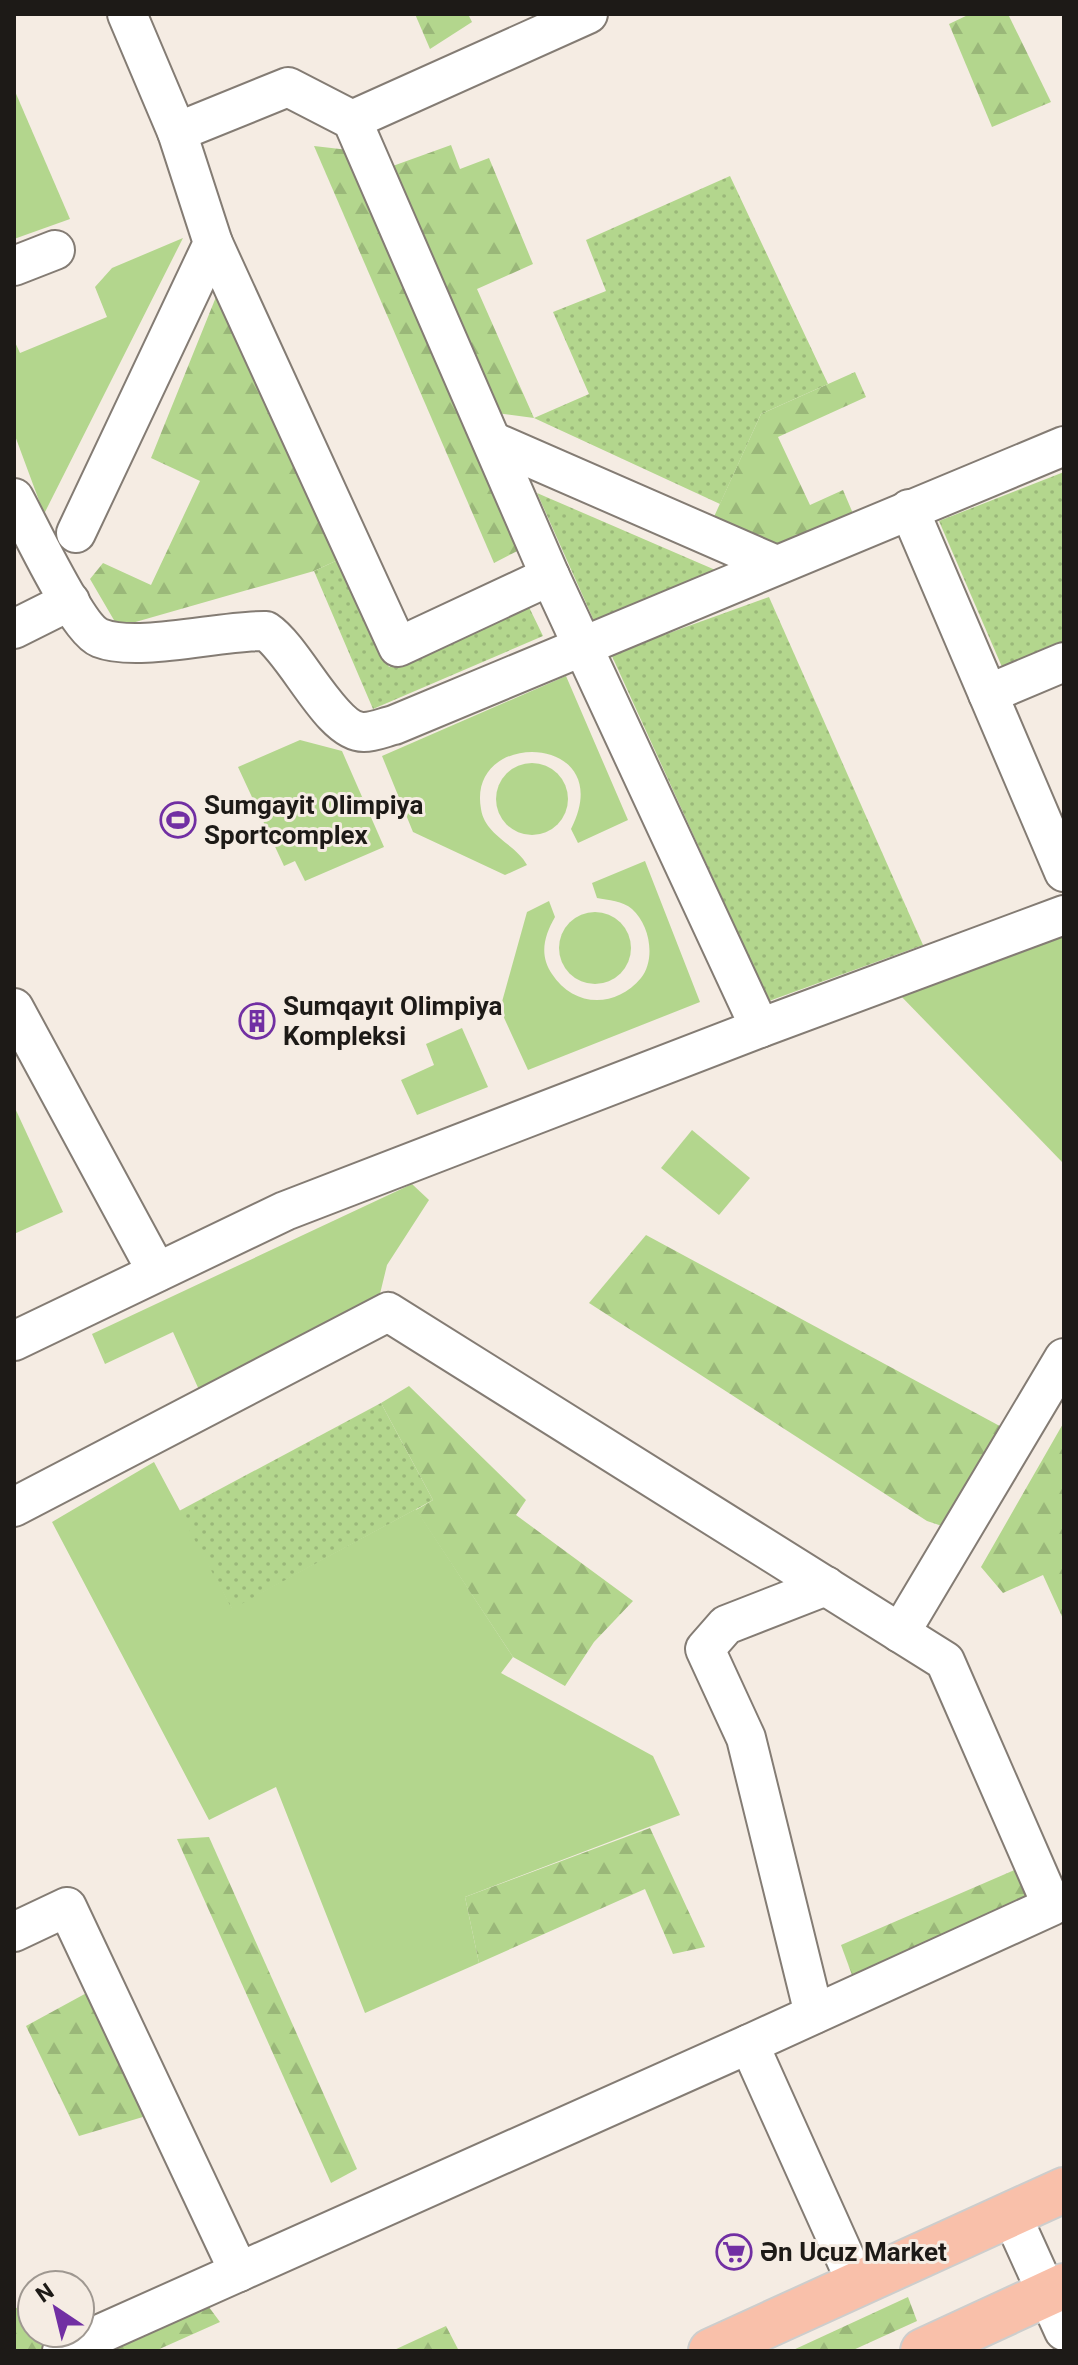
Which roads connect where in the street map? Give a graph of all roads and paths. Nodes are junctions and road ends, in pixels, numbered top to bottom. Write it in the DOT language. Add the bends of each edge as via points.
graph roads {
  1 [pos="127,14"];
  2 [pos="588,14"];
  3 [pos="352,120"];
  4 [pos="177,132"];
  5 [pos="213,243"];
  6 [pos="55,250"];
  7 [pos="14,266"];
  8 [pos="492,441"];
  9 [pos="1064,446"];
  10 [pos="14,498"];
  11 [pos="909,509"];
  12 [pos="76,533"];
  13 [pos="776,565"];
  14 [pos="550,576"];
  15 [pos="70,601"];
  16 [pos="14,629"];
  17 [pos="582,644"];
  18 [pos="1064,662"];
  19 [pos="988,694"];
  20 [pos="1064,872"];
  21 [pos="1064,915"];
  22 [pos="14,1008"];
  23 [pos="760,1028"];
  24 [pos="157,1272"];
  25 [pos="14,1341"];
  26 [pos="1064,1358"];
  27 [pos="14,1507"];
  28 [pos="826,1586"];
  29 [pos="900,1633"];
  30 [pos="14,1932"];
  31 [pos="814,2014"];
  32 [pos="749,2044"];
  33 [pos="1064,2190"];
  34 [pos="1011,2214"];
  35 [pos="239,2272"];
  36 [pos="857,2284"];
  37 [pos="1058,2304"];
  38 [pos="62,2351"];
  39 [pos="711,2351"];
  40 [pos="923,2351"];
  1 -- 4 [label="lane"];
  2 -- 3 [label="lane"];
  3 -- 4 [label="lane" via="288,87"];
  3 -- 8 [label="lane"];
  4 -- 5 [label="lane"];
  5 -- 12 [label="lane"];
  5 -- 14 [label="lane" via="398,647"];
  6 -- 7 [label="lane"];
  8 -- 13 [label="lane"];
  8 -- 14 [label="lane"];
  9 -- 11 [label="lane"];
  10 -- 15 [label="lane"];
  11 -- 13 [label="lane"];
  11 -- 19 [label="lane"];
  13 -- 17 [label="lane"];
  14 -- 17 [label="lane"];
  15 -- 16 [label="lane"];
  15 -- 17 [label="lane" via="99,638 130,643 266,631 281,641 337,721 361,733 394,725"];
  17 -- 23 [label="lane"];
  18 -- 19 [label="lane"];
  19 -- 20 [label="lane"];
  21 -- 23 [label="lane"];
  22 -- 24 [label="lane"];
  23 -- 24 [label="lane" via="285,1211"];
  24 -- 25 [label="lane"];
  26 -- 29 [label="lane"];
  27 -- 28 [label="lane" via="388,1312"];
  28 -- 29 [label="lane"];
  28 -- 31 [label="lane" via="726,1625 705,1649 746,1738"];
  29 -- 31 [label="lane" via="945,1661 1052,1906"];
  30 -- 35 [label="lane" via="67,1907"];
  31 -- 32 [label="lane"];
  32 -- 35 [label="lane"];
  32 -- 36 [label="lane"];
  33 -- 34 [label="main road"];
  34 -- 36 [label="main road"];
  34 -- 37 [label="lane"];
  35 -- 38 [label="lane"];
  36 -- 39 [label="main road"];
  37 -- 40 [label="main road"];
}
